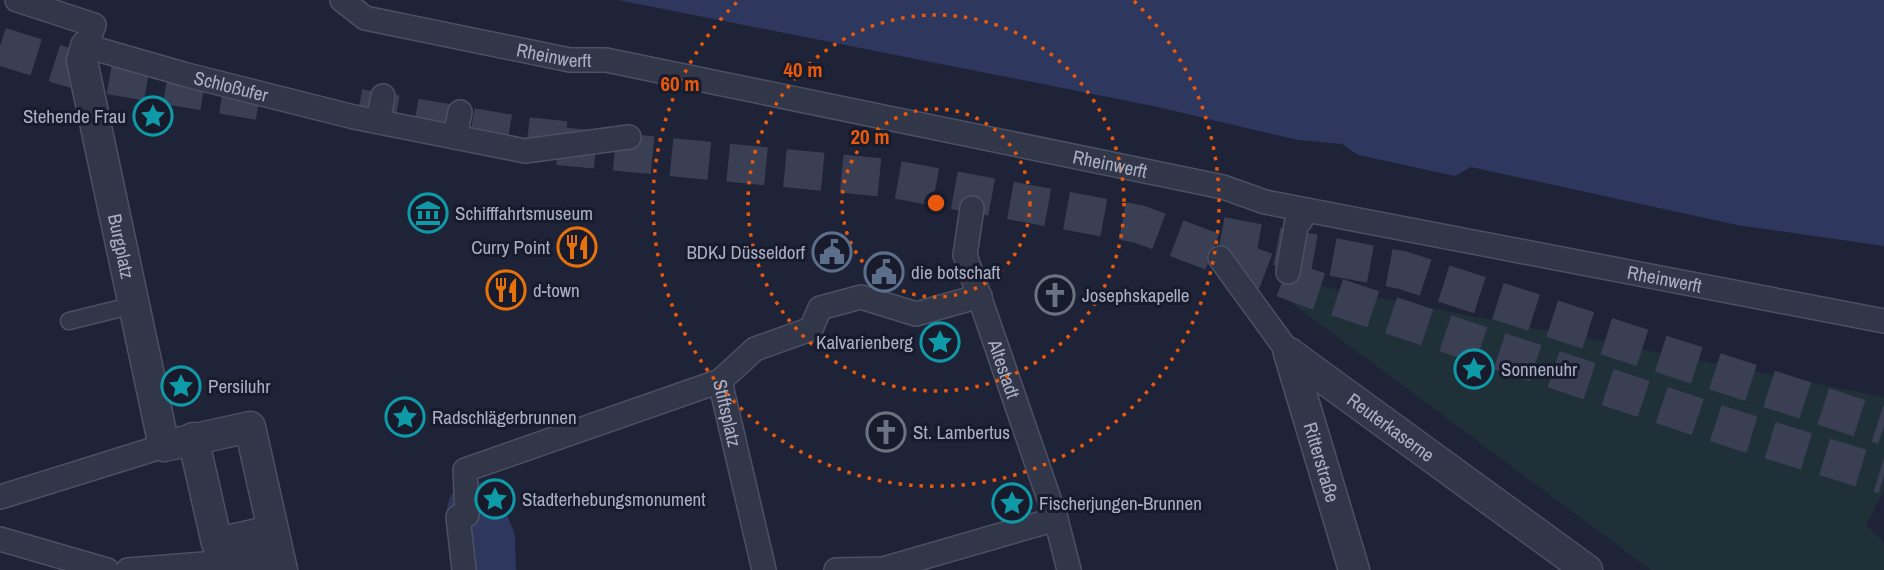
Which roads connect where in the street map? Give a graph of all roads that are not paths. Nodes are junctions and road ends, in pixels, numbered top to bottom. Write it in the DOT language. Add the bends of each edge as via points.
graph roads {
  1 [pos="18,0"];
  2 [pos="342,0"];
  3 [pos="86,46"];
  4 [pos="383,96"];
  5 [pos="460,112"];
  6 [pos="379,121"];
  7 [pos="455,137"];
  8 [pos="629,137"];
  9 [pos="972,208"];
  10 [pos="1301,220"];
  11 [pos="1220,258"];
  12 [pos="1288,272"];
  13 [pos="980,296"];
  14 [pos="134,305"];
  15 [pos="69,321"];
  16 [pos="1884,321"];
  17 [pos="1289,354"];
  18 [pos="720,381"];
  19 [pos="193,438"];
  20 [pos="164,446"];
  21 [pos="0,497"];
  22 [pos="1056,519"];
  23 [pos="0,539"];
  24 [pos="278,553"];
  25 [pos="107,570"];
  26 [pos="128,570"];
  27 [pos="464,570"];
  28 [pos="765,570"];
  29 [pos="836,570"];
  30 [pos="1069,570"];
  31 [pos="1354,570"];
  32 [pos="1587,570"];
  1 -- 3 [label="street" via="94,25"];
  2 -- 16 [label="street, Rheinwerft" via="365,18 880,115 1223,187 1335,221"];
  3 -- 6 [label="street, Schloßufer"];
  3 -- 14 [label="street, Burgplatz" via="82,61"];
  4 -- 6 [label="street"];
  5 -- 7 [label="street"];
  6 -- 7 [label="street, Schloßufer"];
  7 -- 8 [label="street, Schloßufer" via="525,151"];
  9 -- 13 [label="street, Altestadt" via="965,256"];
  10 -- 12 [label="street" via="1297,220"];
  11 -- 17 [label="street, Reuterkaserne"];
  13 -- 18 [label="street, Stiftsplatz" via="916,314 861,297 820,308 811,329 755,349"];
  13 -- 22 [label="street, Altestadt"];
  14 -- 15 [label="lane"];
  14 -- 20 [label="street, Burgplatz"];
  17 -- 31 [label="street, Ritterstraße"];
  17 -- 32 [label="street, Reuterkaserne"];
  18 -- 27 [label="street" via="465,470"];
  18 -- 28 [label="street, Stiftsplatz"];
  19 -- 20 [label="street"];
  19 -- 24 [label="street" via="217,543"];
  19 -- 24 [label="street" via="250,426"];
  20 -- 21 [label="street"];
  22 -- 29 [label="street" via="883,569"];
  22 -- 30 [label="street, Altestadt"];
  23 -- 25 [label="street"];
  24 -- 26 [label="street"];
}
